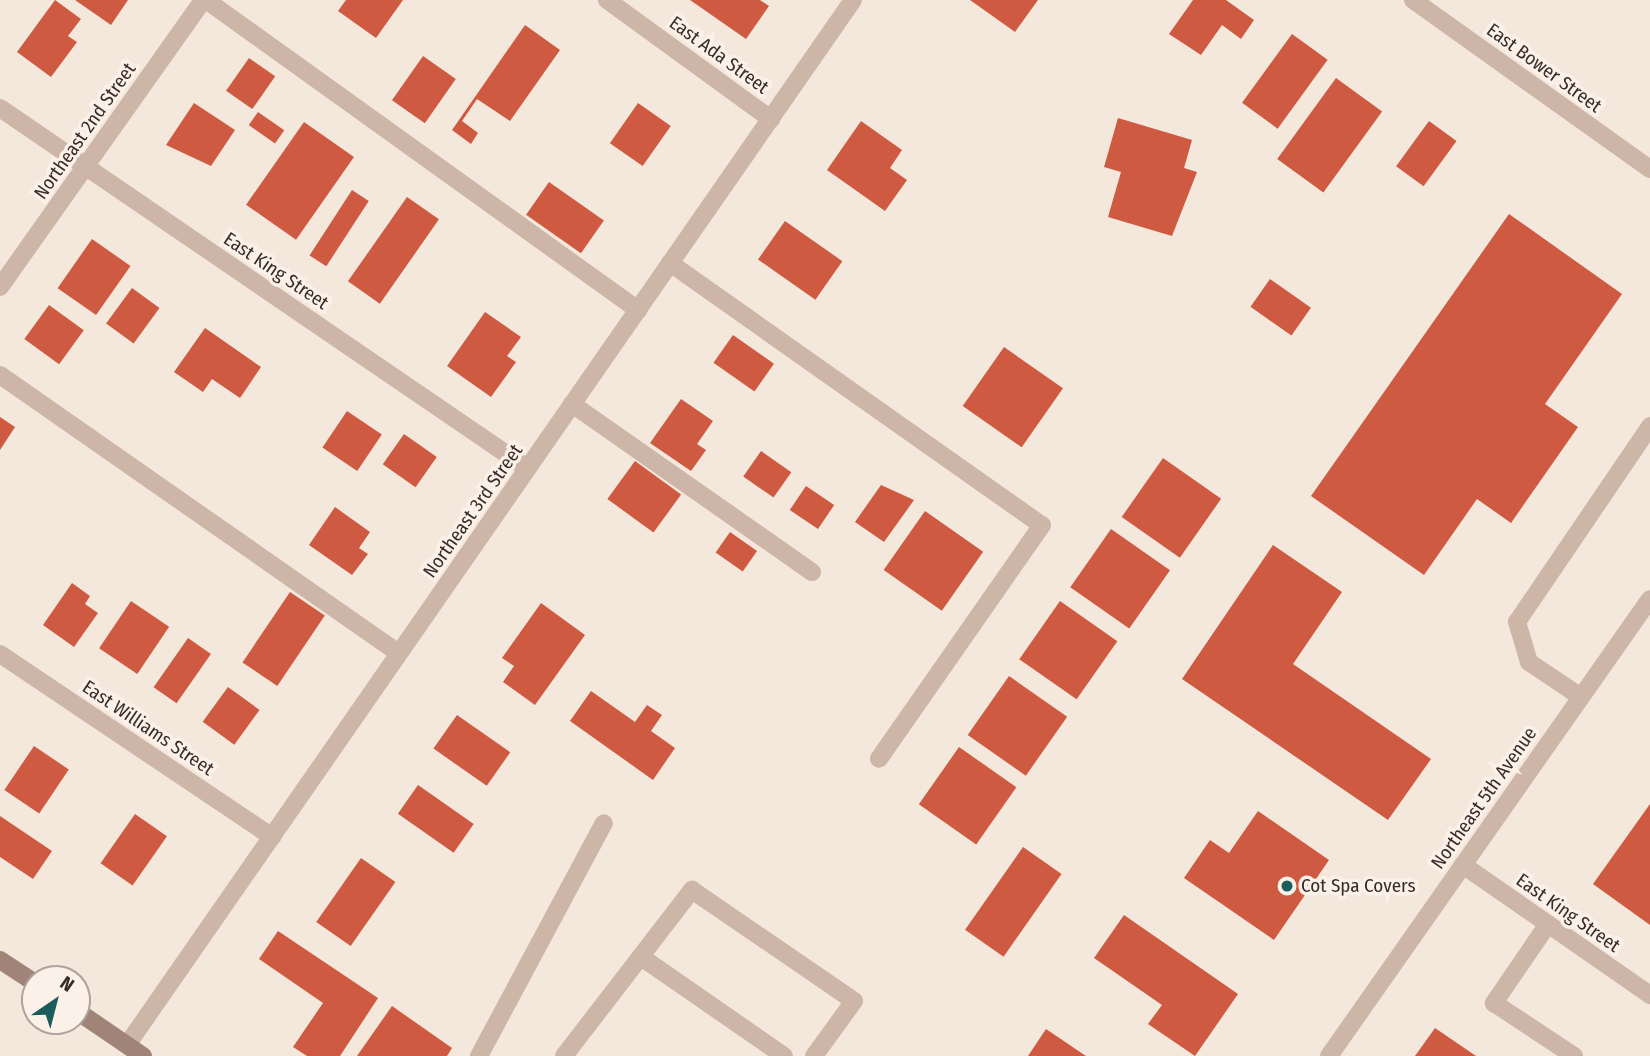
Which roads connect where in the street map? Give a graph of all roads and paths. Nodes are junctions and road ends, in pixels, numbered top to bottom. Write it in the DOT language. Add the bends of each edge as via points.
graph roads {
  1 [pos="204,0"];
  2 [pos="607,0"];
  3 [pos="853,0"];
  4 [pos="1413,0"];
  5 [pos="0,108"];
  6 [pos="771,119"];
  7 [pos="86,167"];
  8 [pos="1650,169"];
  9 [pos="670,263"];
  10 [pos="0,287"];
  11 [pos="638,310"];
  12 [pos="0,375"];
  13 [pos="572,404"];
  14 [pos="1650,426"];
  15 [pos="527,468"];
  16 [pos="811,572"];
  17 [pos="1650,599"];
  18 [pos="399,653"];
  19 [pos="0,654"];
  20 [pos="1581,697"];
  21 [pos="879,759"];
  22 [pos="604,823"];
  23 [pos="272,837"];
  24 [pos="1462,865"];
  25 [pos="1548,925"];
  26 [pos="0,960"];
  27 [pos="644,960"];
  28 [pos="21,974"];
  29 [pos="1650,995"];
  30 [pos="91,1022"];
  31 [pos="137,1053"];
  32 [pos="479,1056"];
  33 [pos="565,1056"];
  34 [pos="784,1056"];
  35 [pos="814,1056"];
  36 [pos="1329,1056"];
  37 [pos="1574,1056"];
  1 -- 7 [label="street, Northeast 2nd Street"];
  1 -- 11 [label="street"];
  2 -- 6 [label="street, East Ada Street"];
  3 -- 6 [label="street, Northeast 3rd Street"];
  4 -- 8 [label="street, East Bower Street"];
  5 -- 7 [label="street, East King Street"];
  6 -- 9 [label="street, Northeast 3rd Street"];
  7 -- 10 [label="street, Northeast 2nd Street"];
  7 -- 15 [label="street, East King Street"];
  9 -- 11 [label="street, Northeast 3rd Street"];
  9 -- 21 [label="street" via="1042,525"];
  11 -- 13 [label="street, Northeast 3rd Street"];
  12 -- 18 [label="street"];
  13 -- 15 [label="street, Northeast 3rd Street"];
  13 -- 16 [label="street"];
  14 -- 20 [label="street" via="1517,622 1529,662"];
  15 -- 18 [label="street, Northeast 3rd Street"];
  17 -- 20 [label="street, Northeast 5th Avenue"];
  18 -- 23 [label="street, Northeast 3rd Street"];
  19 -- 23 [label="street, East Williams Street"];
  20 -- 24 [label="street, Northeast 5th Avenue"];
  22 -- 32 [label="street"];
  23 -- 31 [label="street, Northeast 3rd Street"];
  24 -- 25 [label="street, East King Street"];
  24 -- 36 [label="street, Northeast 5th Avenue"];
  25 -- 29 [label="street, East King Street"];
  25 -- 37 [label="street" via="1494,1003"];
  26 -- 28 [label="main road"];
  27 -- 33 [label="street"];
  27 -- 34 [label="street"];
  27 -- 35 [label="street" via="692,890 854,1000"];
  30 -- 31 [label="main road"];
}
